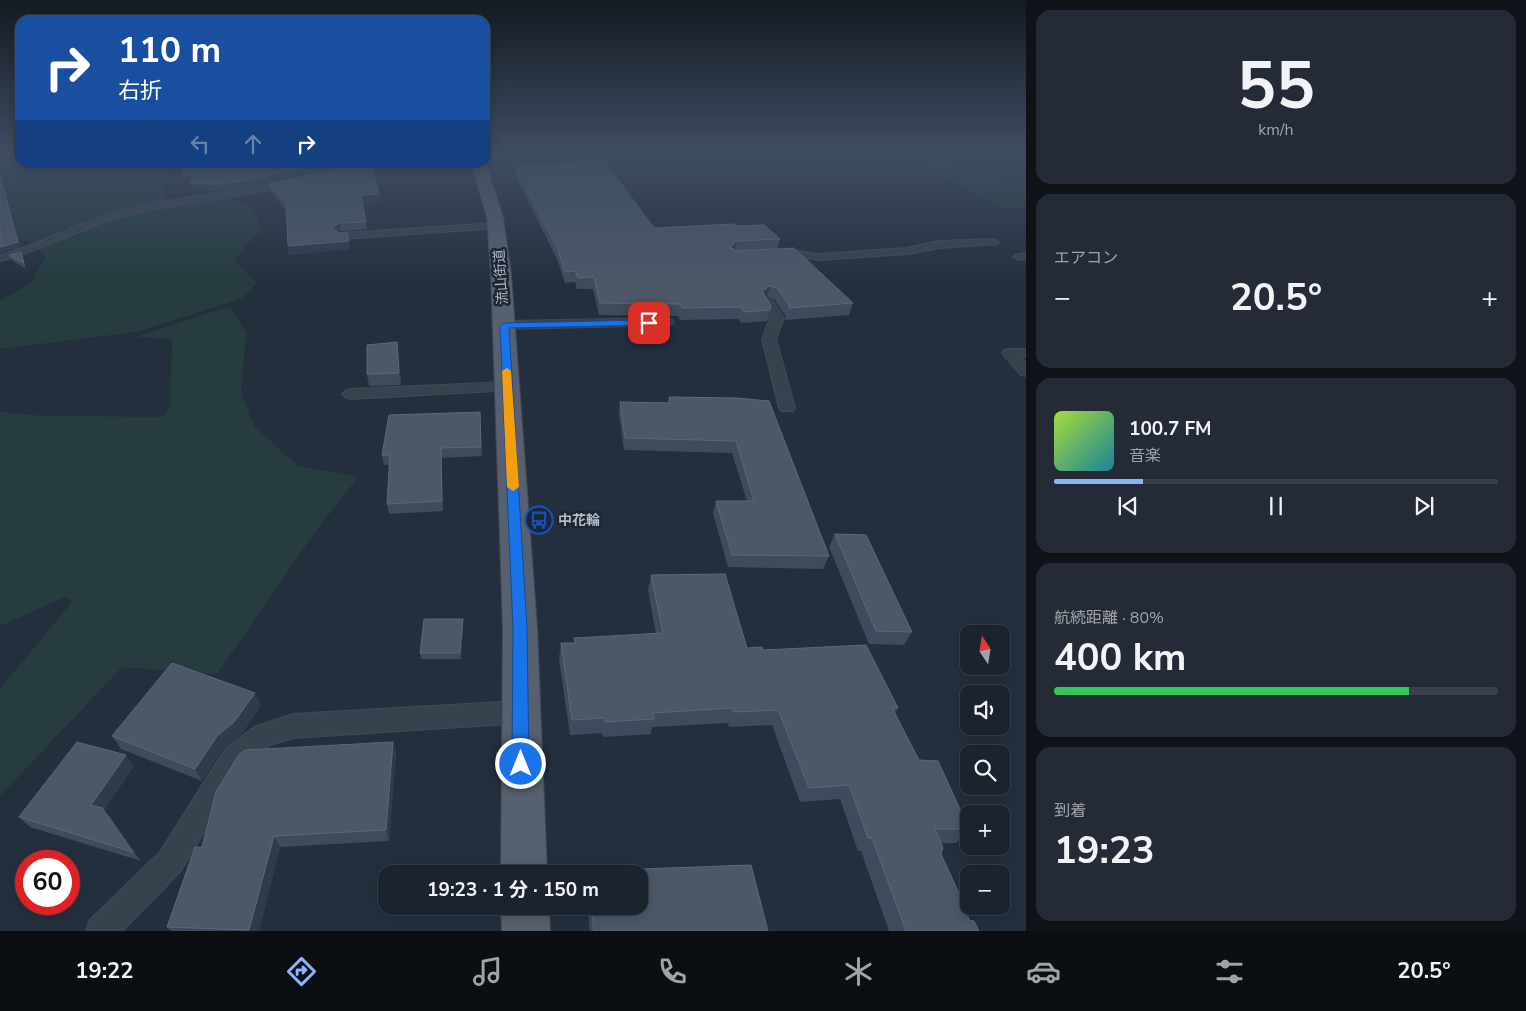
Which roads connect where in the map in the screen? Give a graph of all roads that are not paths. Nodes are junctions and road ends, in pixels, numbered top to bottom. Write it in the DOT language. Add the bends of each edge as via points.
graph roads {
  1 [pos="215,196"];
  2 [pos="488,196"];
  3 [pos="496,226"];
  4 [pos="341,236"];
  5 [pos="993,242"];
  6 [pos="762,256"];
  7 [pos="0,258"];
  8 [pos="767,303"];
  9 [pos="667,322"];
  10 [pos="504,326"];
  11 [pos="1026,353"];
  12 [pos="1026,372"];
  13 [pos="508,387"];
  14 [pos="350,394"];
  15 [pos="787,408"];
  16 [pos="520,712"];
  17 [pos="524,865"];
  18 [pos="525,915"];
  19 [pos="101,931"];
  20 [pos="526,931"];
  1 -- 7 [label="lane" via="118,214 26,252"];
  2 -- 3 [label="main road, 流山街道"];
  3 -- 4 [label="lane"];
  3 -- 10 [label="main road, 流山街道"];
  5 -- 6 [label="lane" via="818,257 799,254"];
  8 -- 15 [label="lane" via="777,318 769,339"];
  9 -- 10 [label="lane"];
  10 -- 13 [label="main road, 流山街道"];
  11 -- 12 [label="lane" via="1009,353"];
  13 -- 14 [label="lane"];
  13 -- 16 [label="main road, 流山街道" via="520,628"];
  16 -- 17 [label="main road, 流山街道"];
  16 -- 19 [label="lane" via="293,726 263,735 234,758 170,862"];
  18 -- 20 [label="main road"];
}
